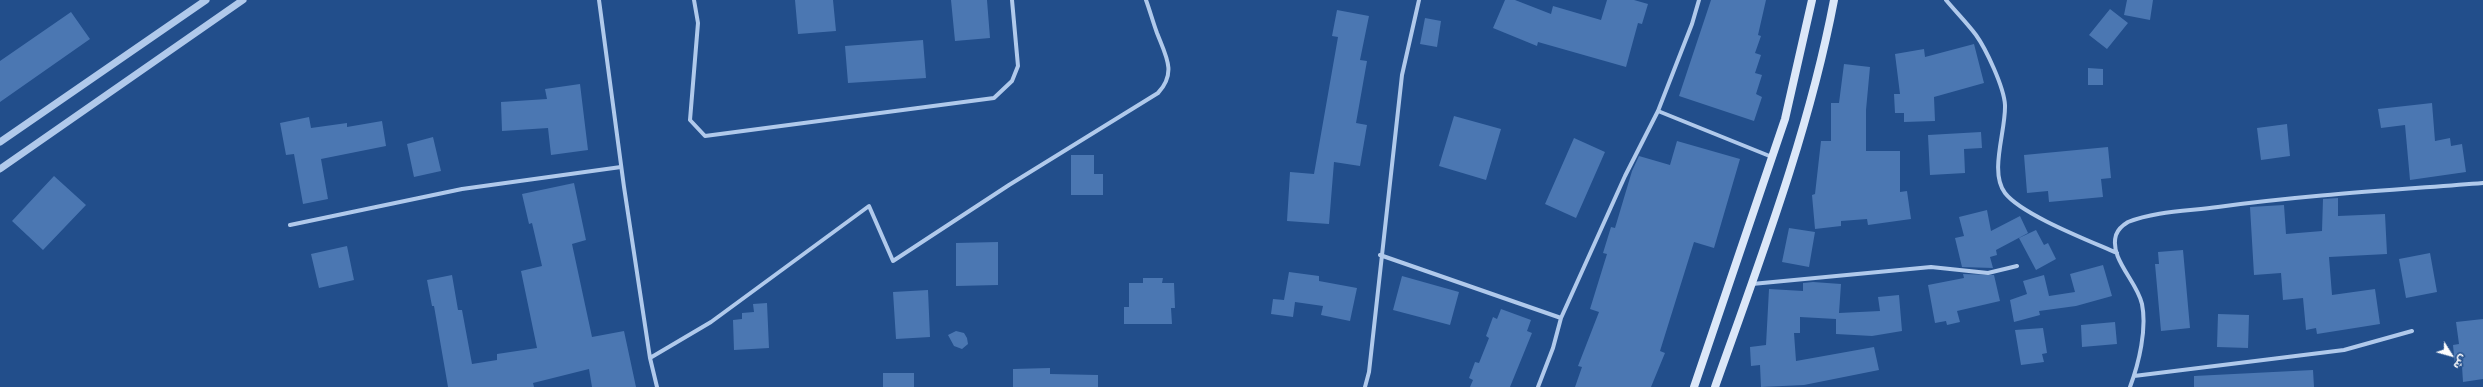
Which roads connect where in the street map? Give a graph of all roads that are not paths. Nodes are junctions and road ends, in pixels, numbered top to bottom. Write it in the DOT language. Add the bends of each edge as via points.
graph roads {
  1 [pos="206,0"];
  2 [pos="243,0"];
  3 [pos="599,0"];
  4 [pos="694,0"];
  5 [pos="1012,0"];
  6 [pos="1146,0"];
  7 [pos="1419,0"];
  8 [pos="1699,0"];
  9 [pos="1812,0"];
  10 [pos="1834,0"];
  11 [pos="1946,0"];
  12 [pos="1658,112"];
  13 [pos="0,142"];
  14 [pos="1772,157"];
  15 [pos="621,168"];
  16 [pos="0,169"];
  17 [pos="2483,183"];
  18 [pos="290,225"];
  19 [pos="2117,253"];
  20 [pos="1380,255"];
  21 [pos="2017,266"];
  22 [pos="1752,284"];
  23 [pos="1561,318"];
  24 [pos="2412,331"];
  25 [pos="650,358"];
  26 [pos="2134,376"];
  27 [pos="657,387"];
  28 [pos="1365,387"];
  29 [pos="1538,387"];
  30 [pos="1694,387"];
  31 [pos="1715,387"];
  32 [pos="2130,387"];
  1 -- 13 [label="street"];
  2 -- 16 [label="street"];
  3 -- 15 [label="street"];
  4 -- 5 [label="street" via="698,23 690,120 705,136 994,98 1012,81 1018,66"];
  6 -- 25 [label="street" via="1168,58 1169,69 1164,86 1158,93 1009,185 893,261 869,206 711,322"];
  7 -- 20 [label="street" via="1402,75"];
  8 -- 12 [label="street"];
  9 -- 14 [label="main road" via="1784,119"];
  10 -- 22 [label="main road" via="1826,42 1797,148"];
  11 -- 19 [label="street" via="1976,36 1999,84 2005,105 2004,136 1997,168 1999,182 2005,194 2044,220"];
  12 -- 14 [label="street"];
  12 -- 23 [label="street" via="1625,176"];
  14 -- 30 [label="main road"];
  15 -- 18 [label="street" via="462,189"];
  15 -- 25 [label="street"];
  17 -- 19 [label="street" via="2279,199 2143,218 2120,227 2116,234"];
  19 -- 26 [label="street" via="2138,290 2142,305 2141,343"];
  20 -- 23 [label="street"];
  20 -- 28 [label="street" via="1370,364"];
  21 -- 22 [label="street" via="1988,273 1931,267"];
  22 -- 31 [label="main road"];
  23 -- 29 [label="street"];
  24 -- 26 [label="street" via="2344,350 2280,360"];
  25 -- 27 [label="street"];
  26 -- 32 [label="street"];
}
